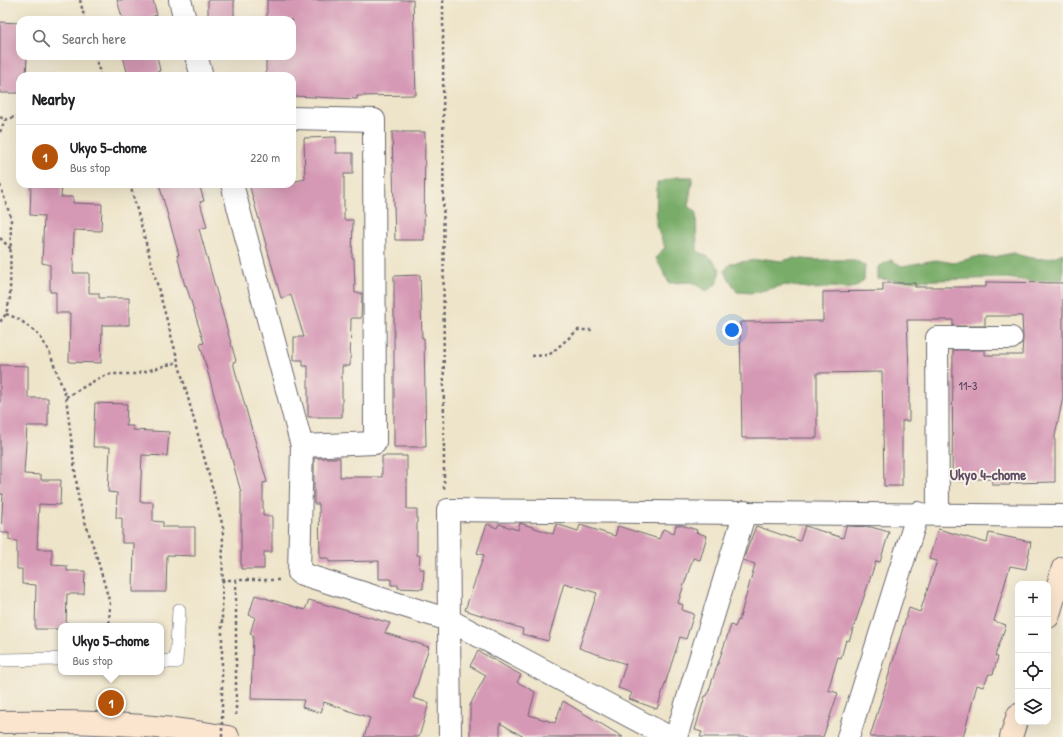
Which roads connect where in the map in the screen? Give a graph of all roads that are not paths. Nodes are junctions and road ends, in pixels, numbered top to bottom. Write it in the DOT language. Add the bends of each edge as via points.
graph roads {
  1 [pos="180,0"];
  2 [pos="184,16"];
  3 [pos="197,60"];
  4 [pos="201,72"];
  5 [pos="296,118"];
  6 [pos="233,188"];
  7 [pos="1010,338"];
  8 [pos="302,446"];
  9 [pos="745,512"];
  10 [pos="928,514"];
  11 [pos="1063,516"];
  12 [pos="1063,568"];
  13 [pos="1051,607"];
  14 [pos="179,610"];
  15 [pos="449,620"];
  16 [pos="58,659"];
  17 [pos="0,660"];
  18 [pos="164,661"];
  19 [pos="0,722"];
  20 [pos="1015,724"];
  21 [pos="232,728"];
  22 [pos="450,737"];
  23 [pos="669,737"];
  24 [pos="676,737"];
  25 [pos="848,737"];
  26 [pos="1011,737"];
  1 -- 2 [label="street"];
  3 -- 4 [label="street"];
  5 -- 8 [label="street" via="374,120 375,443"];
  6 -- 8 [label="street"];
  7 -- 10 [label="street" via="937,338"];
  8 -- 15 [label="street" via="299,573"];
  9 -- 10 [label="street"];
  9 -- 15 [label="street" via="448,510"];
  9 -- 24 [label="street"];
  10 -- 11 [label="street"];
  10 -- 25 [label="street"];
  12 -- 13 [label="street"];
  14 -- 18 [label="lane" via="176,662"];
  15 -- 22 [label="street"];
  15 -- 23 [label="street"];
  16 -- 17 [label="lane"];
  19 -- 21 [label="street" via="76,721"];
  20 -- 26 [label="street"];
}
